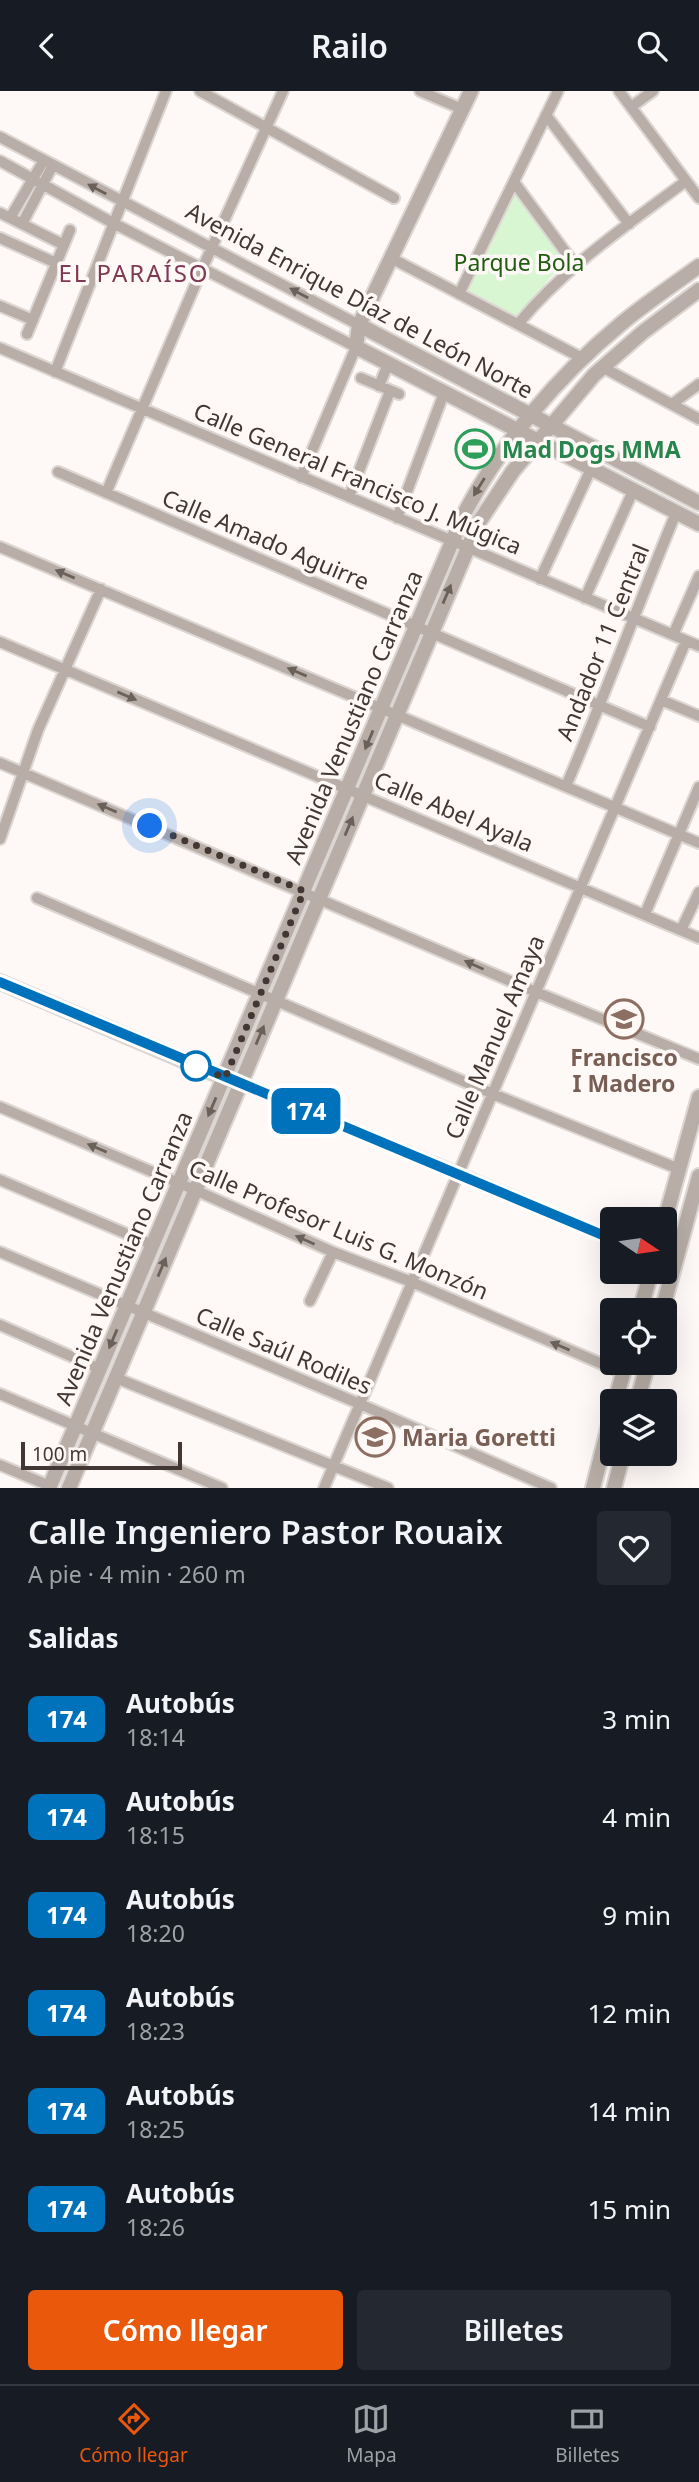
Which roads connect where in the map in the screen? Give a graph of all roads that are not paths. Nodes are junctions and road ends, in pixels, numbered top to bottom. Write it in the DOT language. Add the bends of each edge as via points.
graph roads {
  1 [pos="166,91"];
  2 [pos="200,91"];
  3 [pos="283,91"];
  4 [pos="420,91"];
  5 [pos="471,91"];
  6 [pos="558,91"];
  7 [pos="619,91"];
  8 [pos="653,91"];
  9 [pos="631,107"];
  10 [pos="462,109"];
  11 [pos="546,115"];
  12 [pos="267,129"];
  13 [pos="0,137"];
  14 [pos="0,161"];
  15 [pos="48,163"];
  16 [pos="686,181"];
  17 [pos="38,182"];
  18 [pos="513,182"];
  19 [pos="394,198"];
  20 [pos="699,198"];
  21 [pos="122,202"];
  22 [pos="5,216"];
  23 [pos="113,223"];
  24 [pos="22,224"];
  25 [pos="629,224"];
  26 [pos="70,230"];
  27 [pos="0,238"];
  28 [pos="64,245"];
  29 [pos="212,247"];
  30 [pos="391,258"];
  31 [pos="56,263"];
  32 [pos="575,265"];
  33 [pos="699,266"];
  34 [pos="202,269"];
  35 [pos="699,290"];
  36 [pos="459,293"];
  37 [pos="0,306"];
  38 [pos="33,320"];
  39 [pos="518,324"];
  40 [pos="359,325"];
  41 [pos="27,334"];
  42 [pos="356,347"];
  43 [pos="0,348"];
  44 [pos="584,359"];
  45 [pos="388,364"];
  46 [pos="602,367"];
  47 [pos="54,372"];
  48 [pos="361,378"];
  49 [pos="699,384"];
  50 [pos="379,386"];
  51 [pos="444,393"];
  52 [pos="672,404"];
  53 [pos="141,408"];
  54 [pos="531,415"];
  55 [pos="699,419"];
  56 [pos="550,425"];
  57 [pos="518,431"];
  58 [pos="537,441"];
  59 [pos="592,469"];
  60 [pos="58,472"];
  61 [pos="301,477"];
  62 [pos="633,491"];
  63 [pos="106,493"];
  64 [pos="349,497"];
  65 [pos="699,503"];
  66 [pos="676,513"];
  67 [pos="397,517"];
  68 [pos="699,524"];
  69 [pos="452,541"];
  70 [pos="0,547"];
  71 [pos="467,548"];
  72 [pos="699,576"];
  73 [pos="540,579"];
  74 [pos="101,589"];
  75 [pos="585,598"];
  76 [pos="632,618"];
  77 [pos="424,629"];
  78 [pos="673,635"];
  79 [pos="687,641"];
  80 [pos="0,642"];
  81 [pos="699,646"];
  82 [pos="64,670"];
  83 [pos="661,700"];
  84 [pos="600,706"];
  85 [pos="389,711"];
  86 [pos="699,716"];
  87 [pos="650,727"];
  88 [pos="0,763"];
  89 [pos="22,772"];
  90 [pos="566,786"];
  91 [pos="699,787"];
  92 [pos="348,789"];
  93 [pos="362,795"];
  94 [pos="615,807"];
  95 [pos="679,834"];
  96 [pos="0,839"];
  97 [pos="699,843"];
  98 [pos="581,888"];
  99 [pos="304,891"];
  100 [pos="699,892"];
  101 [pos="319,897"];
  102 [pos="37,898"];
  103 [pos="645,915"];
  104 [pos="681,930"];
  105 [pos="699,938"];
  106 [pos="0,982"];
  107 [pos="536,992"];
  108 [pos="261,993"];
  109 [pos="276,999"];
  110 [pos="699,1059"];
  111 [pos="225,1078"];
  112 [pos="240,1084"];
  113 [pos="492,1094"];
  114 [pos="699,1097"];
  115 [pos="0,1107"];
  116 [pos="679,1170"];
  117 [pos="459,1173"];
  118 [pos="699,1176"];
  119 [pos="0,1179"];
  120 [pos="179,1184"];
  121 [pos="195,1190"];
  122 [pos="669,1207"];
  123 [pos="600,1234"];
  124 [pos="153,1245"];
  125 [pos="0,1252"];
  126 [pos="333,1252"];
  127 [pos="412,1282"];
  128 [pos="666,1298"];
  129 [pos="310,1301"];
  130 [pos="127,1306"];
  131 [pos="143,1313"];
  132 [pos="0,1325"];
  133 [pos="600,1358"];
  134 [pos="100,1369"];
  135 [pos="116,1378"];
  136 [pos="0,1394"];
  137 [pos="360,1404"];
  138 [pos="76,1426"];
  139 [pos="92,1434"];
  140 [pos="600,1460"];
  141 [pos="0,1465"];
  142 [pos="334,1466"];
  143 [pos="620,1466"];
  144 [pos="50,1487"];
  145 [pos="68,1488"];
  146 [pos="222,1488"];
  147 [pos="324,1488"];
  148 [pos="387,1488"];
  149 [pos="551,1488"];
  150 [pos="593,1488"];
  151 [pos="614,1488"];
  1 -- 21 [label="street"];
  2 -- 12 [label="street"];
  3 -- 12 [label="street"];
  4 -- 10 [label="street"];
  5 -- 10 [label="street"];
  6 -- 11 [label="street"];
  7 -- 9 [label="street"];
  8 -- 9 [label="street"];
  9 -- 16 [label="street"];
  10 -- 30 [label="street"];
  11 -- 18 [label="street"];
  11 -- 25 [label="street"];
  12 -- 19 [label="street"];
  12 -- 29 [label="street"];
  13 -- 15 [label="street, Avenida Enrique Díaz de León Norte"];
  14 -- 17 [label="street, Avenida Enrique Díaz de León Norte"];
  15 -- 17 [label="street"];
  21 -- 15 [label="street, Avenida Enrique Díaz de León Norte, one-way"];
  16 -- 20 [label="street"];
  16 -- 25 [label="street"];
  17 -- 22 [label="street"];
  17 -- 23 [label="street, Avenida Enrique Díaz de León Norte"];
  17 -- 24 [label="street"];
  18 -- 32 [label="street"];
  18 -- 36 [label="street"];
  21 -- 23 [label="street"];
  21 -- 29 [label="street, Avenida Enrique Díaz de León Norte"];
  22 -- 24 [label="street"];
  23 -- 34 [label="street, Avenida Enrique Díaz de León Norte"];
  23 -- 47 [label="street"];
  24 -- 28 [label="street"];
  25 -- 32 [label="street"];
  26 -- 28 [label="street"];
  27 -- 31 [label="street"];
  28 -- 31 [label="street"];
  29 -- 34 [label="street"];
  40 -- 29 [label="street, Avenida Enrique Díaz de León Norte, one-way"];
  30 -- 36 [label="street"];
  30 -- 40 [label="street"];
  31 -- 38 [label="street"];
  32 -- 39 [label="street"];
  33 -- 44 [label="street, Avenida Venustiano Carranza" via="621,324"];
  34 -- 42 [label="street, Avenida Enrique Díaz de León Norte"];
  34 -- 53 [label="street"];
  35 -- 46 [label="street, Avenida Venustiano Carranza"];
  36 -- 39 [label="street"];
  37 -- 38 [label="street"];
  38 -- 41 [label="street"];
  39 -- 44 [label="street"];
  40 -- 42 [label="street"];
  40 -- 54 [label="street, Avenida Enrique Díaz de León Norte"];
  42 -- 45 [label="street, Avenida Enrique Díaz de León Norte"];
  42 -- 61 [label="street"];
  43 -- 47 [label="street, Calle General Francisco J. Múgica"];
  44 -- 54 [label="street, Avenida Venustiano Carranza"];
  45 -- 50 [label="street"];
  45 -- 51 [label="street, Avenida Enrique Díaz de León Norte"];
  46 -- 52 [label="street"];
  46 -- 56 [label="street, Avenida Venustiano Carranza"];
  47 -- 53 [label="street, Calle General Francisco J. Múgica"];
  48 -- 50 [label="street"];
  49 -- 52 [label="street"];
  50 -- 64 [label="street" via="395,393"];
  51 -- 57 [label="street, Avenida Enrique Díaz de León Norte"];
  51 -- 67 [label="street"];
  52 -- 55 [label="street"];
  53 -- 61 [label="street, Calle General Francisco J. Múgica"];
  53 -- 63 [label="street"];
  54 -- 56 [label="street, Avenida Enrique Díaz de León Norte"];
  54 -- 57 [label="street, Avenida Venustiano Carranza"];
  56 -- 58 [label="street, Avenida Venustiano Carranza"];
  56 -- 65 [label="street, Avenida Enrique Díaz de León Norte"];
  57 -- 58 [label="street, Avenida Enrique Díaz de León Norte"];
  57 -- 69 [label="street, Avenida Venustiano Carranza, one-way" via="474,495"];
  58 -- 59 [label="street, Avenida Enrique Díaz de León Norte"];
  58 -- 71 [label="street, Avenida Venustiano Carranza" via="495,495"];
  59 -- 62 [label="street, Avenida Enrique Díaz de León Norte"];
  59 -- 73 [label="street"];
  60 -- 63 [label="street, Calle Amado Aguirre"];
  61 -- 64 [label="street, Calle General Francisco J. Múgica"];
  62 -- 66 [label="street, Avenida Enrique Díaz de León Norte"];
  62 -- 75 [label="street"];
  63 -- 77 [label="street, Calle Amado Aguirre"];
  64 -- 67 [label="street, Calle General Francisco J. Múgica"];
  66 -- 68 [label="street, Avenida Enrique Díaz de León Norte"];
  66 -- 76 [label="street, Andador 11 Central"];
  67 -- 69 [label="street, Calle General Francisco J. Múgica"];
  69 -- 71 [label="street, Calle General Francisco J. Múgica"];
  69 -- 77 [label="street, Avenida Venustiano Carranza"];
  74 -- 70 [label="street, one-way"];
  71 -- 73 [label="street, Calle General Francisco J. Múgica"];
  77 -- 71 [label="street, Avenida Venustiano Carranza, one-way"];
  72 -- 78 [label="street"];
  73 -- 75 [label="street, Calle General Francisco J. Múgica"];
  74 -- 82 [label="street"];
  85 -- 74 [label="street, one-way"];
  75 -- 76 [label="street, Calle General Francisco J. Múgica"];
  76 -- 78 [label="street, Calle General Francisco J. Múgica"];
  76 -- 84 [label="street, Andador 11 Central"];
  77 -- 84 [label="street, Calle Amado Aguirre"];
  77 -- 85 [label="street, Avenida Venustiano Carranza"];
  78 -- 79 [label="street, Calle General Francisco J. Múgica"];
  79 -- 81 [label="street, Calle General Francisco J. Múgica"];
  79 -- 83 [label="street, Calle Manuel Amaya"];
  80 -- 82 [label="street, Calle Abel Ayala"];
  82 -- 89 [label="street"];
  82 -- 92 [label="street, Calle Abel Ayala, one-way"];
  83 -- 86 [label="street"];
  83 -- 87 [label="street, Calle Manuel Amaya"];
  84 -- 87 [label="street, Calle Amado Aguirre"];
  84 -- 90 [label="street, Andador 11 Central"];
  85 -- 90 [label="street"];
  85 -- 92 [label="street, Avenida Venustiano Carranza, one-way"];
  85 -- 93 [label="street, Avenida Venustiano Carranza"];
  87 -- 94 [label="street, Calle Manuel Amaya"];
  88 -- 89 [label="street"];
  89 -- 96 [label="street"];
  99 -- 89 [label="street, one-way"];
  90 -- 94 [label="street"];
  91 -- 95 [label="street"];
  92 -- 93 [label="street, Calle Abel Ayala"];
  92 -- 99 [label="street, Avenida Venustiano Carranza"];
  93 -- 98 [label="street, Calle Abel Ayala"];
  101 -- 93 [label="street, Avenida Venustiano Carranza, one-way"];
  94 -- 95 [label="street"];
  94 -- 98 [label="street, Calle Manuel Amaya"];
  95 -- 97 [label="street"];
  95 -- 103 [label="street"];
  98 -- 103 [label="street, Calle Abel Ayala"];
  98 -- 107 [label="street, Calle Manuel Amaya"];
  99 -- 101 [label="street"];
  99 -- 108 [label="street, Avenida Venustiano Carranza"];
  100 -- 104 [label="street"];
  107 -- 101 [label="street, one-way"];
  101 -- 109 [label="street, Avenida Venustiano Carranza"];
  102 -- 108 [label="street"];
  103 -- 104 [label="street, Calle Abel Ayala"];
  104 -- 105 [label="street, Calle Abel Ayala"];
  106 -- 111 [label="street"];
  107 -- 110 [label="street"];
  107 -- 113 [label="street, Calle Manuel Amaya"];
  108 -- 109 [label="street"];
  108 -- 111 [label="street, Avenida Venustiano Carranza"];
  112 -- 109 [label="street, Avenida Venustiano Carranza, one-way"];
  109 -- 113 [label="street"];
  111 -- 112 [label="street"];
  111 -- 120 [label="street, Avenida Venustiano Carranza, one-way"];
  112 -- 117 [label="street"];
  112 -- 121 [label="street, Avenida Venustiano Carranza"];
  113 -- 116 [label="street"];
  113 -- 117 [label="street, Calle Manuel Amaya"];
  114 -- 116 [label="street"];
  120 -- 115 [label="street, Calle Profesor Luis G. Monzón, one-way"];
  116 -- 122 [label="street"];
  117 -- 123 [label="street"];
  117 -- 127 [label="street, Calle Manuel Amaya"];
  118 -- 128 [label="street"];
  119 -- 124 [label="street"];
  120 -- 121 [label="street, Calle Profesor Luis G. Monzón"];
  120 -- 124 [label="street, Avenida Venustiano Carranza"];
  126 -- 121 [label="street, Calle Profesor Luis G. Monzón, one-way"];
  131 -- 121 [label="street, Avenida Venustiano Carranza, one-way"];
  124 -- 130 [label="street, Avenida Venustiano Carranza"];
  125 -- 130 [label="street, Calle Saúl Rodiles"];
  126 -- 127 [label="street, Calle Profesor Luis G. Monzón"];
  126 -- 129 [label="street"];
  133 -- 127 [label="street, Calle Profesor Luis G. Monzón, one-way"];
  127 -- 137 [label="street, Calle Manuel Amaya"];
  130 -- 131 [label="street, Calle Saúl Rodiles"];
  130 -- 134 [label="street, Avenida Venustiano Carranza, one-way"];
  131 -- 135 [label="street, Avenida Venustiano Carranza"];
  131 -- 137 [label="street, Calle Saúl Rodiles"];
  132 -- 134 [label="street"];
  134 -- 138 [label="street, Avenida Venustiano Carranza"];
  135 -- 139 [label="street, Avenida Venustiano Carranza"];
  135 -- 142 [label="street"];
  136 -- 138 [label="street"];
  137 -- 142 [label="street, Calle Manuel Amaya"];
  137 -- 149 [label="street, Calle Saúl Rodiles"];
  138 -- 139 [label="street"];
  138 -- 144 [label="street, Avenida Venustiano Carranza"];
  139 -- 145 [label="street, Avenida Venustiano Carranza"];
  139 -- 146 [label="street"];
  140 -- 150 [label="street"];
  141 -- 144 [label="street"];
  142 -- 147 [label="street, Calle Manuel Amaya"];
  142 -- 148 [label="street"];
  143 -- 151 [label="street"];
}
